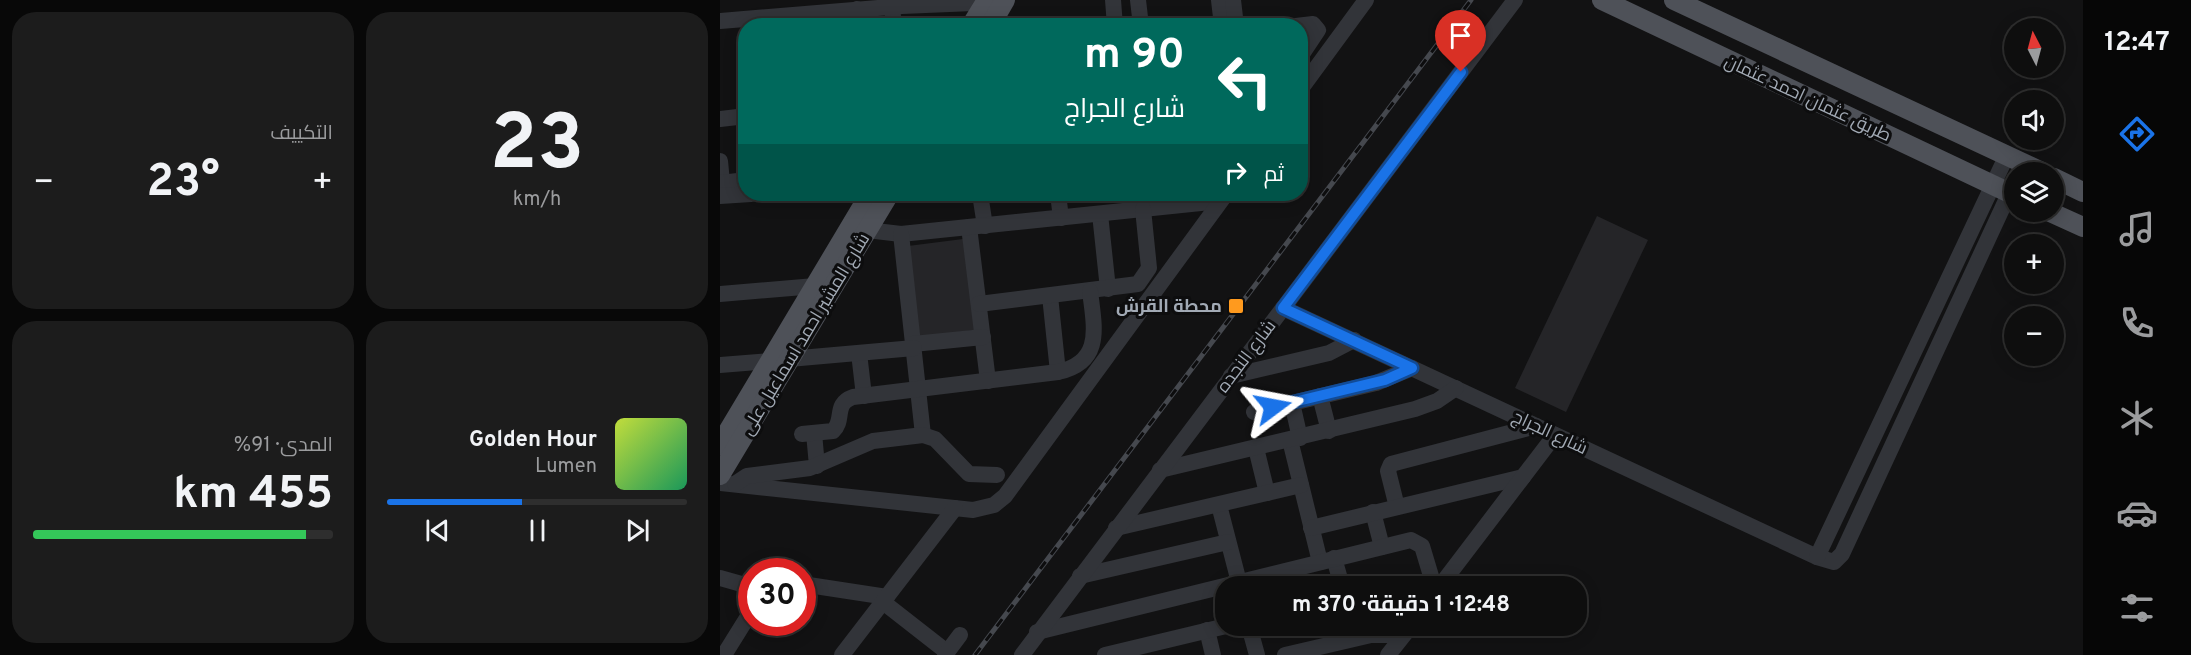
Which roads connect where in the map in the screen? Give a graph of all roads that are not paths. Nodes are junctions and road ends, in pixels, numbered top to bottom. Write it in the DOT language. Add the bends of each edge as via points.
graph roads {
  1 [pos="1113,0"];
  2 [pos="1138,0"];
  3 [pos="1219,0"];
  4 [pos="1233,0"];
  5 [pos="1366,0"];
  6 [pos="1515,0"];
  7 [pos="1602,0"];
  8 [pos="1674,0"];
  9 [pos="995,1"];
  10 [pos="898,4"];
  11 [pos="805,7"];
  12 [pos="858,17"];
  13 [pos="773,18"];
  14 [pos="979,18"];
  15 [pos="992,18"];
  16 [pos="1114,18"];
  17 [pos="1140,18"];
  18 [pos="1222,18"];
  19 [pos="1226,18"];
  20 [pos="720,21"];
  21 [pos="738,21"];
  22 [pos="1308,24"];
  23 [pos="1308,45"];
  24 [pos="1308,57"];
  25 [pos="1320,63"];
  26 [pos="1308,79"];
  27 [pos="738,117"];
  28 [pos="720,118"];
  29 [pos="720,161"];
  30 [pos="2013,162"];
  31 [pos="738,182"];
  32 [pos="2064,183"];
  33 [pos="721,187"];
  34 [pos="2004,188"];
  35 [pos="738,191"];
  36 [pos="2083,192"];
  37 [pos="2004,194"];
  38 [pos="2004,196"];
  39 [pos="866,201"];
  40 [pos="886,201"];
  41 [pos="979,201"];
  42 [pos="1059,201"];
  43 [pos="1196,201"];
  44 [pos="1220,201"];
  45 [pos="1143,209"];
  46 [pos="1100,214"];
  47 [pos="1061,218"];
  48 [pos="2064,219"];
  49 [pos="977,227"];
  50 [pos="2083,227"];
  51 [pos="867,230"];
  52 [pos="901,234"];
  53 [pos="815,286"];
  54 [pos="1108,289"];
  55 [pos="1090,291"];
  56 [pos="720,294"];
  57 [pos="1050,296"];
  58 [pos="979,304"];
  59 [pos="1283,308"];
  60 [pos="1923,329"];
  61 [pos="983,337"];
  62 [pos="1943,338"];
  63 [pos="1354,340"];
  64 [pos="913,346"];
  65 [pos="859,353"];
  66 [pos="780,360"];
  67 [pos="720,365"];
  68 [pos="1412,368"];
  69 [pos="1058,372"];
  70 [pos="1231,376"];
  71 [pos="988,381"];
  72 [pos="1456,388"];
  73 [pos="918,389"];
  74 [pos="864,396"];
  75 [pos="1320,396"];
  76 [pos="1292,403"];
  77 [pos="1254,412"];
  78 [pos="1536,426"];
  79 [pos="1329,431"];
  80 [pos="923,435"];
  81 [pos="1555,435"];
  82 [pos="1295,439"];
  83 [pos="721,442"];
  84 [pos="1257,448"];
  85 [pos="817,466"];
  86 [pos="1160,470"];
  87 [pos="997,475"];
  88 [pos="1523,477"];
  89 [pos="725,481"];
  90 [pos="1301,485"];
  91 [pos="1267,493"];
  92 [pos="1219,505"];
  93 [pos="1397,507"];
  94 [pos="955,508"];
  95 [pos="1373,512"];
  96 [pos="1116,528"];
  97 [pos="1311,528"];
  98 [pos="1228,542"];
  99 [pos="1382,547"];
  100 [pos="1817,557"];
  101 [pos="1327,560"];
  102 [pos="1080,576"];
  103 [pos="1237,576"];
  104 [pos="1268,576"];
  105 [pos="1336,576"];
  106 [pos="1431,576"];
  107 [pos="1448,576"];
  108 [pos="720,578"];
  109 [pos="738,583"];
  110 [pos="816,587"];
  111 [pos="1215,590"];
  112 [pos="885,600"];
  113 [pos="1215,628"];
  114 [pos="1207,630"];
  115 [pos="738,632"];
  116 [pos="1037,632"];
  117 [pos="960,635"];
  118 [pos="1252,636"];
  119 [pos="1367,636"];
  120 [pos="1402,636"];
  121 [pos="946,654"];
  122 [pos="1111,654"];
  123 [pos="724,655"];
  124 [pos="842,655"];
  125 [pos="1022,655"];
  126 [pos="1213,655"];
  127 [pos="1257,655"];
  128 [pos="1285,655"];
  129 [pos="1388,655"];
  1 -- 16 [label="street"];
  2 -- 17 [label="street"];
  3 -- 18 [label="street"];
  4 -- 19 [label="street"];
  5 -- 25 [label="street"];
  6 -- 59 [label="street, شارع النجده"];
  7 -- 34 [label="main road, طريق عثمان احمد عثمان"];
  8 -- 30 [label="main road, طريق عثمان احمد عثمان"];
  9 -- 10 [label="street"];
  9 -- 14 [label="main road"];
  9 -- 15 [label="main road"];
  10 -- 12 [label="street"];
  11 -- 12 [label="street"];
  11 -- 13 [label="street"];
  20 -- 21 [label="street"];
  22 -- 23 [label="street" via="1317,28"];
  24 -- 25 [label="street"];
  25 -- 26 [label="street"];
  27 -- 28 [label="street"];
  29 -- 33 [label="street"];
  31 -- 33 [label="street"];
  32 -- 36 [label="main road"];
  33 -- 35 [label="street"];
  37 -- 60 [label="street"];
  38 -- 62 [label="street"];
  39 -- 53 [label="main road, شارع المشير احمد اسماعيل على"];
  40 -- 51 [label="main road, شارع المشير احمد اسماعيل على"];
  41 -- 49 [label="street"];
  42 -- 47 [label="street"];
  43 -- 45 [label="street"];
  44 -- 94 [label="street" via="1005,496 987,508"];
  45 -- 46 [label="street"];
  45 -- 54 [label="street" via="1147,275 1132,286"];
  46 -- 47 [label="street"];
  46 -- 54 [label="street"];
  47 -- 49 [label="street"];
  48 -- 50 [label="main road"];
  49 -- 52 [label="street"];
  49 -- 58 [label="street"];
  51 -- 52 [label="street"];
  51 -- 66 [label="main road, شارع المشير احمد اسماعيل على"];
  52 -- 64 [label="street"];
  53 -- 56 [label="street"];
  53 -- 66 [label="main road, شارع المشير احمد اسماعيل على"];
  54 -- 55 [label="street"];
  55 -- 57 [label="street"];
  55 -- 69 [label="street" via="1094,343 1080,363"];
  57 -- 58 [label="street"];
  57 -- 69 [label="street"];
  58 -- 61 [label="street"];
  59 -- 63 [label="street, شارع الجراج"];
  59 -- 70 [label="street, شارع النجده"];
  60 -- 62 [label="street"];
  60 -- 100 [label="street"];
  61 -- 64 [label="street"];
  61 -- 71 [label="street"];
  62 -- 100 [label="street" via="1842,554 1833,562"];
  63 -- 68 [label="street, شارع الجراج"];
  63 -- 70 [label="street" via="1329,353"];
  64 -- 65 [label="street"];
  64 -- 73 [label="street"];
  65 -- 66 [label="street"];
  65 -- 74 [label="street"];
  66 -- 67 [label="street"];
  66 -- 83 [label="main road, شارع المشير احمد اسماعيل على"];
  66 -- 89 [label="main road, شارع المشير احمد اسماعيل على"];
  68 -- 72 [label="street, شارع الجراج"];
  68 -- 75 [label="street" via="1385,380"];
  69 -- 71 [label="street"];
  70 -- 86 [label="street, شارع النجده"];
  71 -- 73 [label="street"];
  72 -- 78 [label="street, شارع الجراج"];
  72 -- 79 [label="street" via="1426,406"];
  73 -- 74 [label="street"];
  73 -- 80 [label="street"];
  74 -- 85 [label="street" via="842,403 833,431 808,433"];
  75 -- 76 [label="street"];
  75 -- 79 [label="street"];
  76 -- 77 [label="street"];
  76 -- 82 [label="street"];
  78 -- 81 [label="street, شارع الجراج"];
  78 -- 93 [label="street" via="1390,464 1388,471"];
  79 -- 82 [label="street"];
  80 -- 85 [label="street" via="873,441"];
  80 -- 87 [label="street" via="935,439 969,474"];
  81 -- 88 [label="street"];
  81 -- 100 [label="street, شارع الجراج"];
  82 -- 84 [label="street"];
  82 -- 90 [label="street"];
  84 -- 86 [label="street"];
  84 -- 91 [label="street"];
  85 -- 89 [label="street"];
  86 -- 96 [label="street, شارع النجده"];
  88 -- 93 [label="street"];
  88 -- 107 [label="street"];
  89 -- 94 [label="street"];
  90 -- 91 [label="street"];
  90 -- 97 [label="street"];
  91 -- 92 [label="street"];
  92 -- 96 [label="street"];
  92 -- 98 [label="street"];
  93 -- 95 [label="street"];
  94 -- 112 [label="street"];
  95 -- 97 [label="street"];
  95 -- 99 [label="street"];
  96 -- 102 [label="street, شارع النجده"];
  97 -- 101 [label="street"];
  98 -- 102 [label="street"];
  98 -- 103 [label="street"];
  99 -- 101 [label="street"];
  99 -- 106 [label="street" via="1412,540 1420,543"];
  101 -- 104 [label="street"];
  101 -- 105 [label="street"];
  102 -- 116 [label="street, شارع النجده"];
  108 -- 109 [label="street"];
  110 -- 112 [label="street"];
  111 -- 116 [label="street"];
  112 -- 121 [label="street"];
  112 -- 124 [label="street"];
  113 -- 114 [label="street"];
  114 -- 122 [label="street"];
  114 -- 126 [label="street"];
  115 -- 123 [label="street"];
  116 -- 125 [label="street, شارع النجده"];
  117 -- 121 [label="street"];
  118 -- 127 [label="street"];
  119 -- 128 [label="street"];
  120 -- 129 [label="street"];
}
